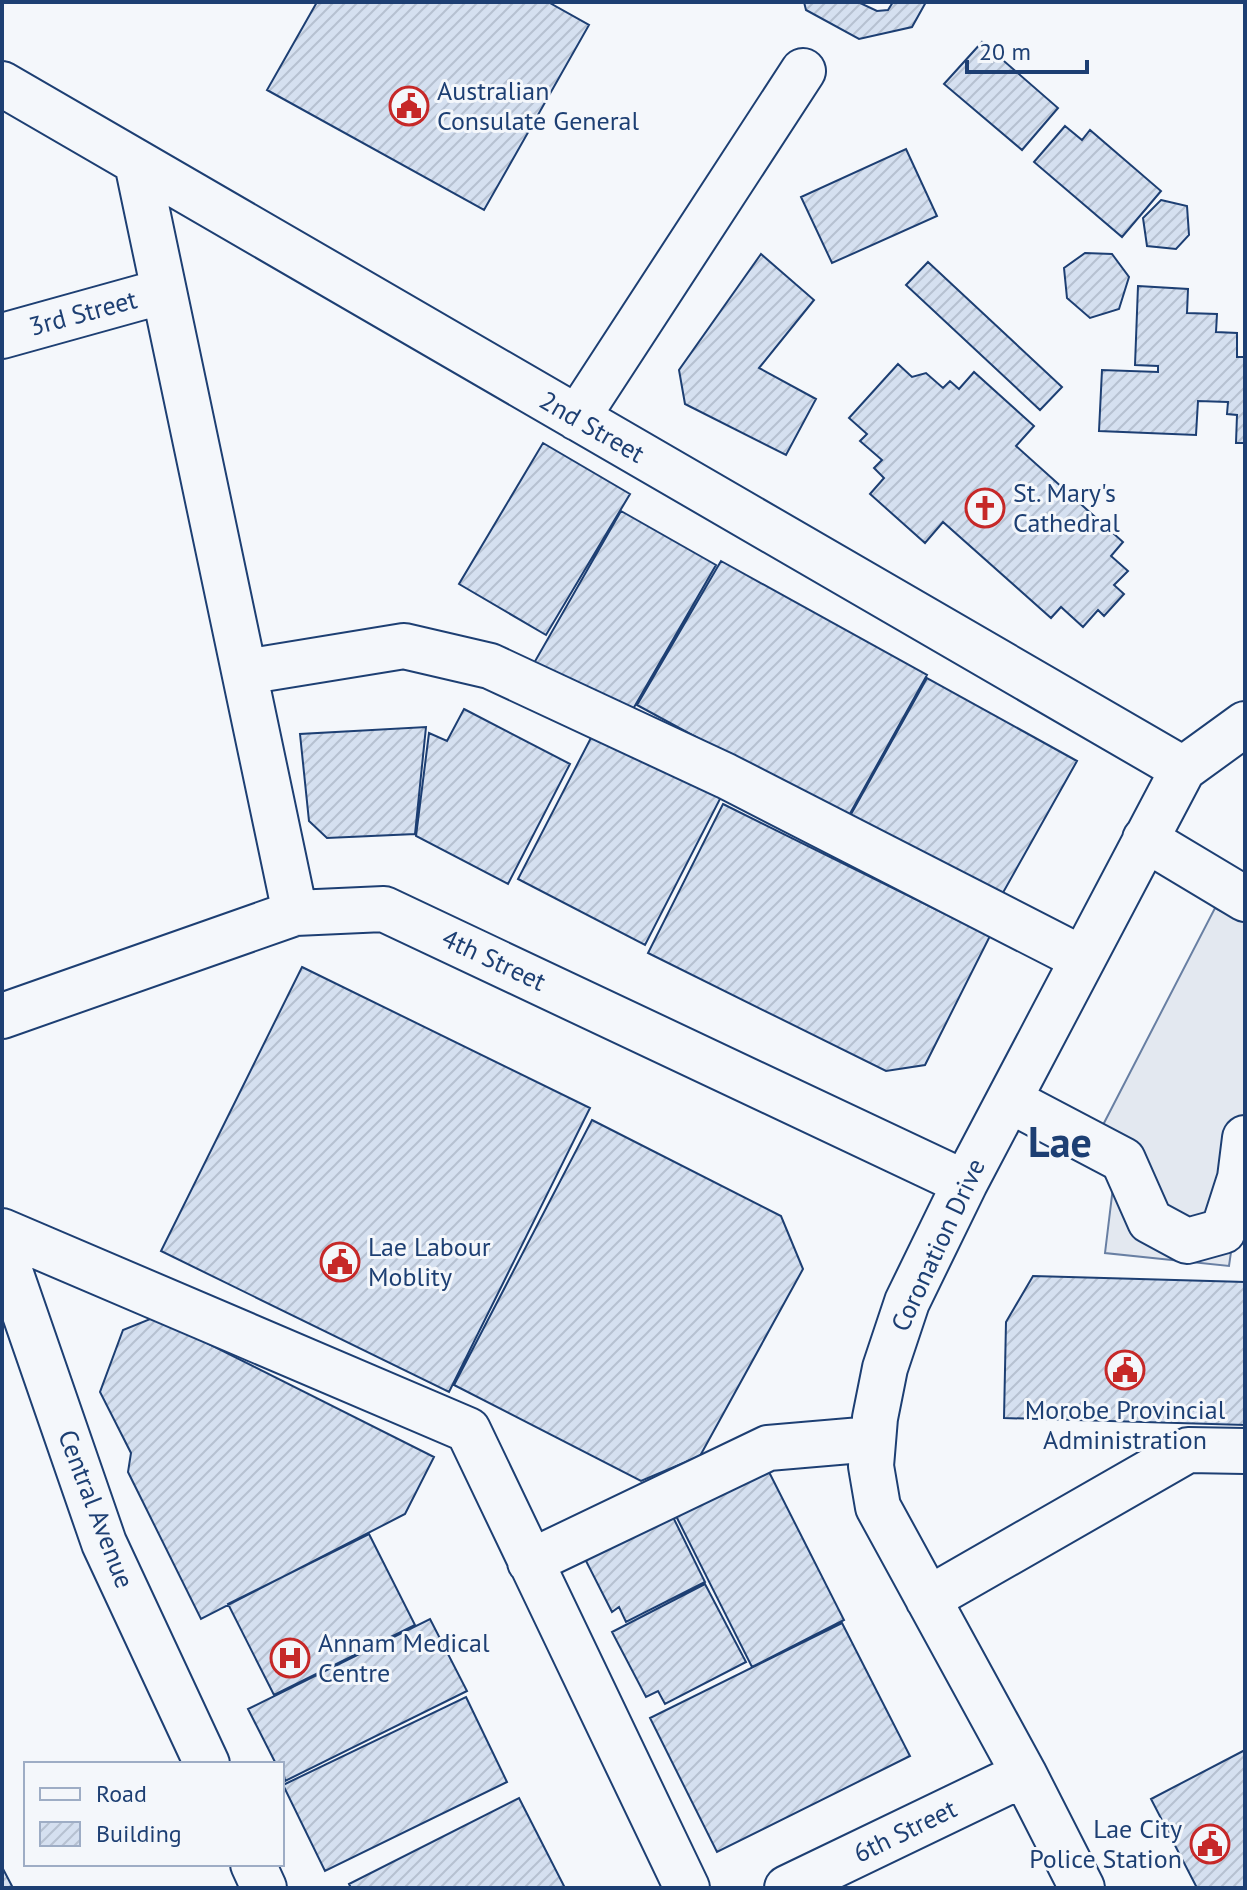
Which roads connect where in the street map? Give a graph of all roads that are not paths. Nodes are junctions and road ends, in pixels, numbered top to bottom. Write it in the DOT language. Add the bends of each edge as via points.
graph roads {
  1 [pos="803,71"];
  2 [pos="2,84"];
  3 [pos="137,163"];
  4 [pos="164,291"];
  5 [pos="2,336"];
  6 [pos="577,418"];
  7 [pos="245,672"];
  8 [pos="1245,724"];
  9 [pos="1183,769"];
  10 [pos="1145,839"];
  11 [pos="1245,899"];
  12 [pos="295,913"];
  13 [pos="1083,959"];
  14 [pos="2,1016"];
  15 [pos="1009,1100"];
  16 [pos="1245,1138"];
  17 [pos="965,1183"];
  18 [pos="2,1231"];
  19 [pos="2,1248"];
  20 [pos="873,1439"];
  21 [pos="1245,1451"];
  22 [pos="530,1562"];
  23 [pos="928,1599"];
  24 [pos="206,1762"];
  25 [pos="1024,1774"];
  26 [pos="254,1866"];
  27 [pos="264,1888"];
  28 [pos="687,1888"];
  29 [pos="787,1888"];
  30 [pos="1082,1888"];
  1 -- 6 [label="street"];
  2 -- 3 [label="street, 2nd Street"];
  3 -- 4 [label="street"];
  3 -- 6 [label="street, 2nd Street"];
  4 -- 5 [label="street, 3rd Street"];
  4 -- 7 [label="street"];
  6 -- 9 [label="street, 2nd Street"];
  7 -- 12 [label="street"];
  7 -- 13 [label="street" via="404,646 490,666 726,776"];
  8 -- 9 [label="street, Coronation Drive"];
  9 -- 10 [label="street, Coronation Drive"];
  10 -- 11 [label="street"];
  10 -- 13 [label="street, Coronation Drive"];
  12 -- 14 [label="street, 4th Street"];
  12 -- 17 [label="street, 4th Street" via="384,909"];
  13 -- 15 [label="street, Coronation Drive"];
  15 -- 16 [label="street" via="1123,1160 1150,1221 1187,1241 1223,1231 1240,1178"];
  15 -- 17 [label="street, Coronation Drive"];
  17 -- 20 [label="street, Coronation Drive" via="907,1302 885,1368"];
  18 -- 22 [label="street" via="468,1430"];
  19 -- 24 [label="street, Central Avenue" via="104,1543"];
  20 -- 22 [label="street" via="768,1448"];
  20 -- 23 [label="street, Coronation Drive" via="878,1507"];
  21 -- 23 [label="street" via="1188,1450"];
  22 -- 28 [label="street"];
  23 -- 25 [label="street, Coronation Drive"];
  25 -- 29 [label="street, 6th Street"];
  25 -- 30 [label="street, Coronation Drive"];
  26 -- 27 [label="street"];
}
